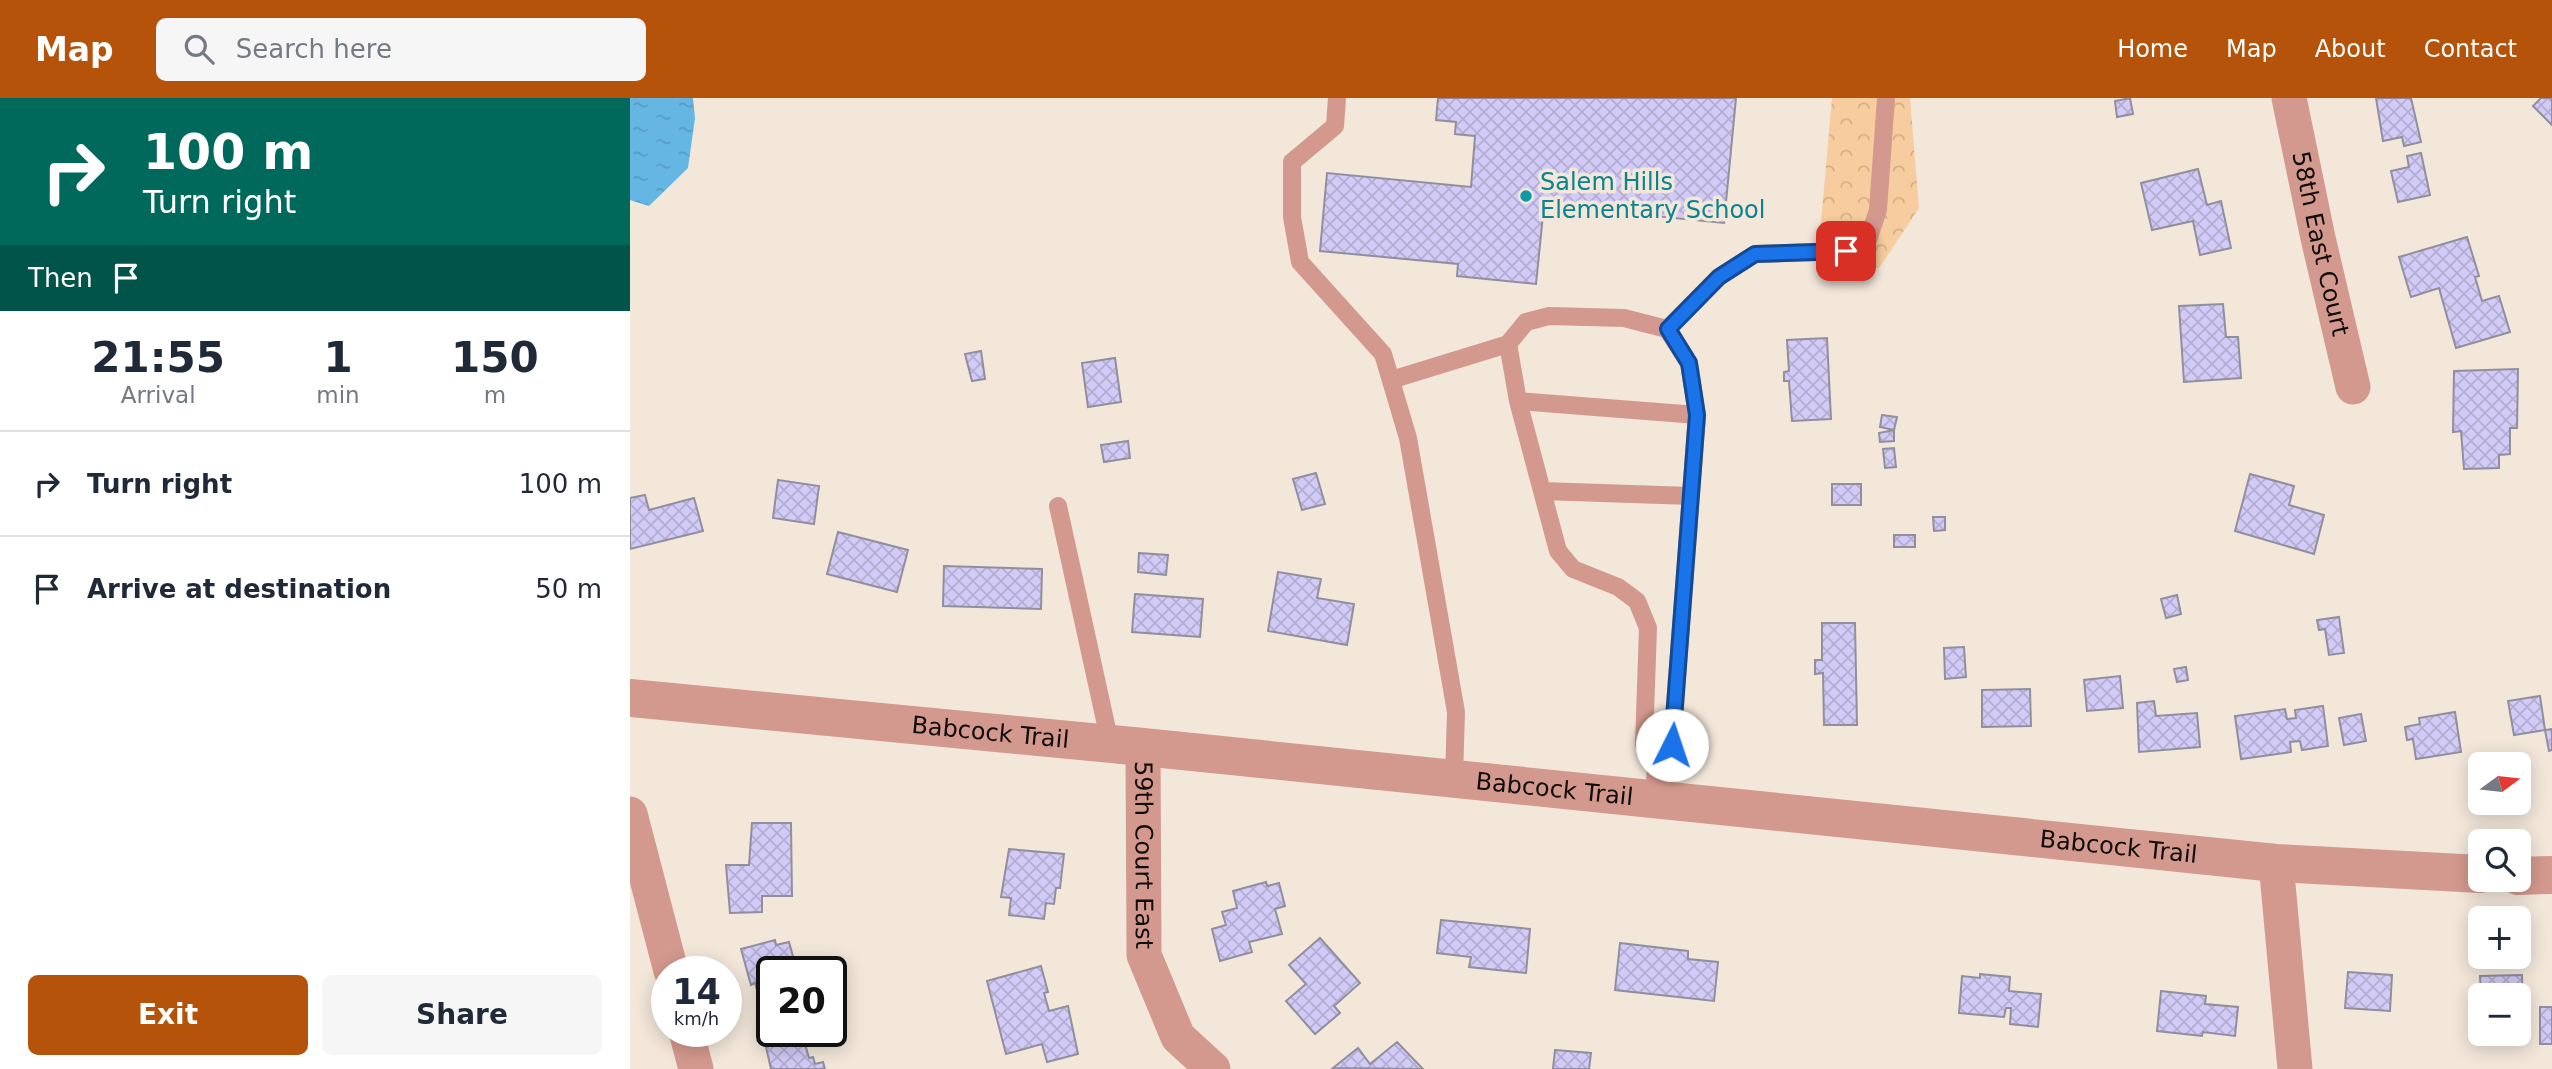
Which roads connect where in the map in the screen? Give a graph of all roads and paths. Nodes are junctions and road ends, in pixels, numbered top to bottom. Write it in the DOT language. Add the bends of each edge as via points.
graph roads {
  1 [pos="1337,98"];
  2 [pos="1886,98"];
  3 [pos="2289,98"];
  4 [pos="1668,329"];
  5 [pos="1508,344"];
  6 [pos="1391,380"];
  7 [pos="2353,387"];
  8 [pos="1518,401"];
  9 [pos="1697,415"];
  10 [pos="1542,491"];
  11 [pos="1691,496"];
  12 [pos="1058,506"];
  13 [pos="630,698"];
  14 [pos="1127,745"];
  15 [pos="1454,778"];
  16 [pos="1655,783"];
  17 [pos="630,814"];
  18 [pos="2276,863"];
  19 [pos="2468,873"];
  20 [pos="2552,875"];
  21 [pos="2531,876"];
  22 [pos="667,956"];
  23 [pos="690,1047"];
  24 [pos="696,1069"];
  25 [pos="1213,1069"];
  26 [pos="2295,1069"];
  1 -- 6 [label="lane" via="1335,126 1293,162 1292,217 1300,262 1384,354"];
  2 -- 4 [label="lane" via="1878,210 1868,240 1846,251 1755,254 1719,277"];
  3 -- 7 [label="street, 58th East Court"];
  4 -- 5 [label="lane" via="1625,318 1549,316 1526,322"];
  4 -- 9 [label="lane" via="1689,363"];
  5 -- 6 [label="lane"];
  5 -- 8 [label="lane"];
  6 -- 15 [label="lane" via="1409,438 1456,712"];
  8 -- 9 [label="lane"];
  8 -- 10 [label="lane"];
  9 -- 11 [label="lane"];
  10 -- 11 [label="lane"];
  10 -- 16 [label="lane" via="1558,551 1573,569 1618,587 1637,601 1648,628 1644,744"];
  11 -- 16 [label="lane" via="1672,745"];
  12 -- 14 [label="lane"];
  13 -- 14 [label="street, Babcock Trail"];
  14 -- 15 [label="street, Babcock Trail"];
  14 -- 25 [label="street, 59th Court East" via="1144,955 1178,1037"];
  15 -- 16 [label="street, Babcock Trail"];
  16 -- 18 [label="street, Babcock Trail"];
  17 -- 22 [label="street"];
  18 -- 19 [label="street, Babcock Trail"];
  18 -- 26 [label="street"];
  20 -- 21 [label="street"];
  23 -- 24 [label="street"];
}
